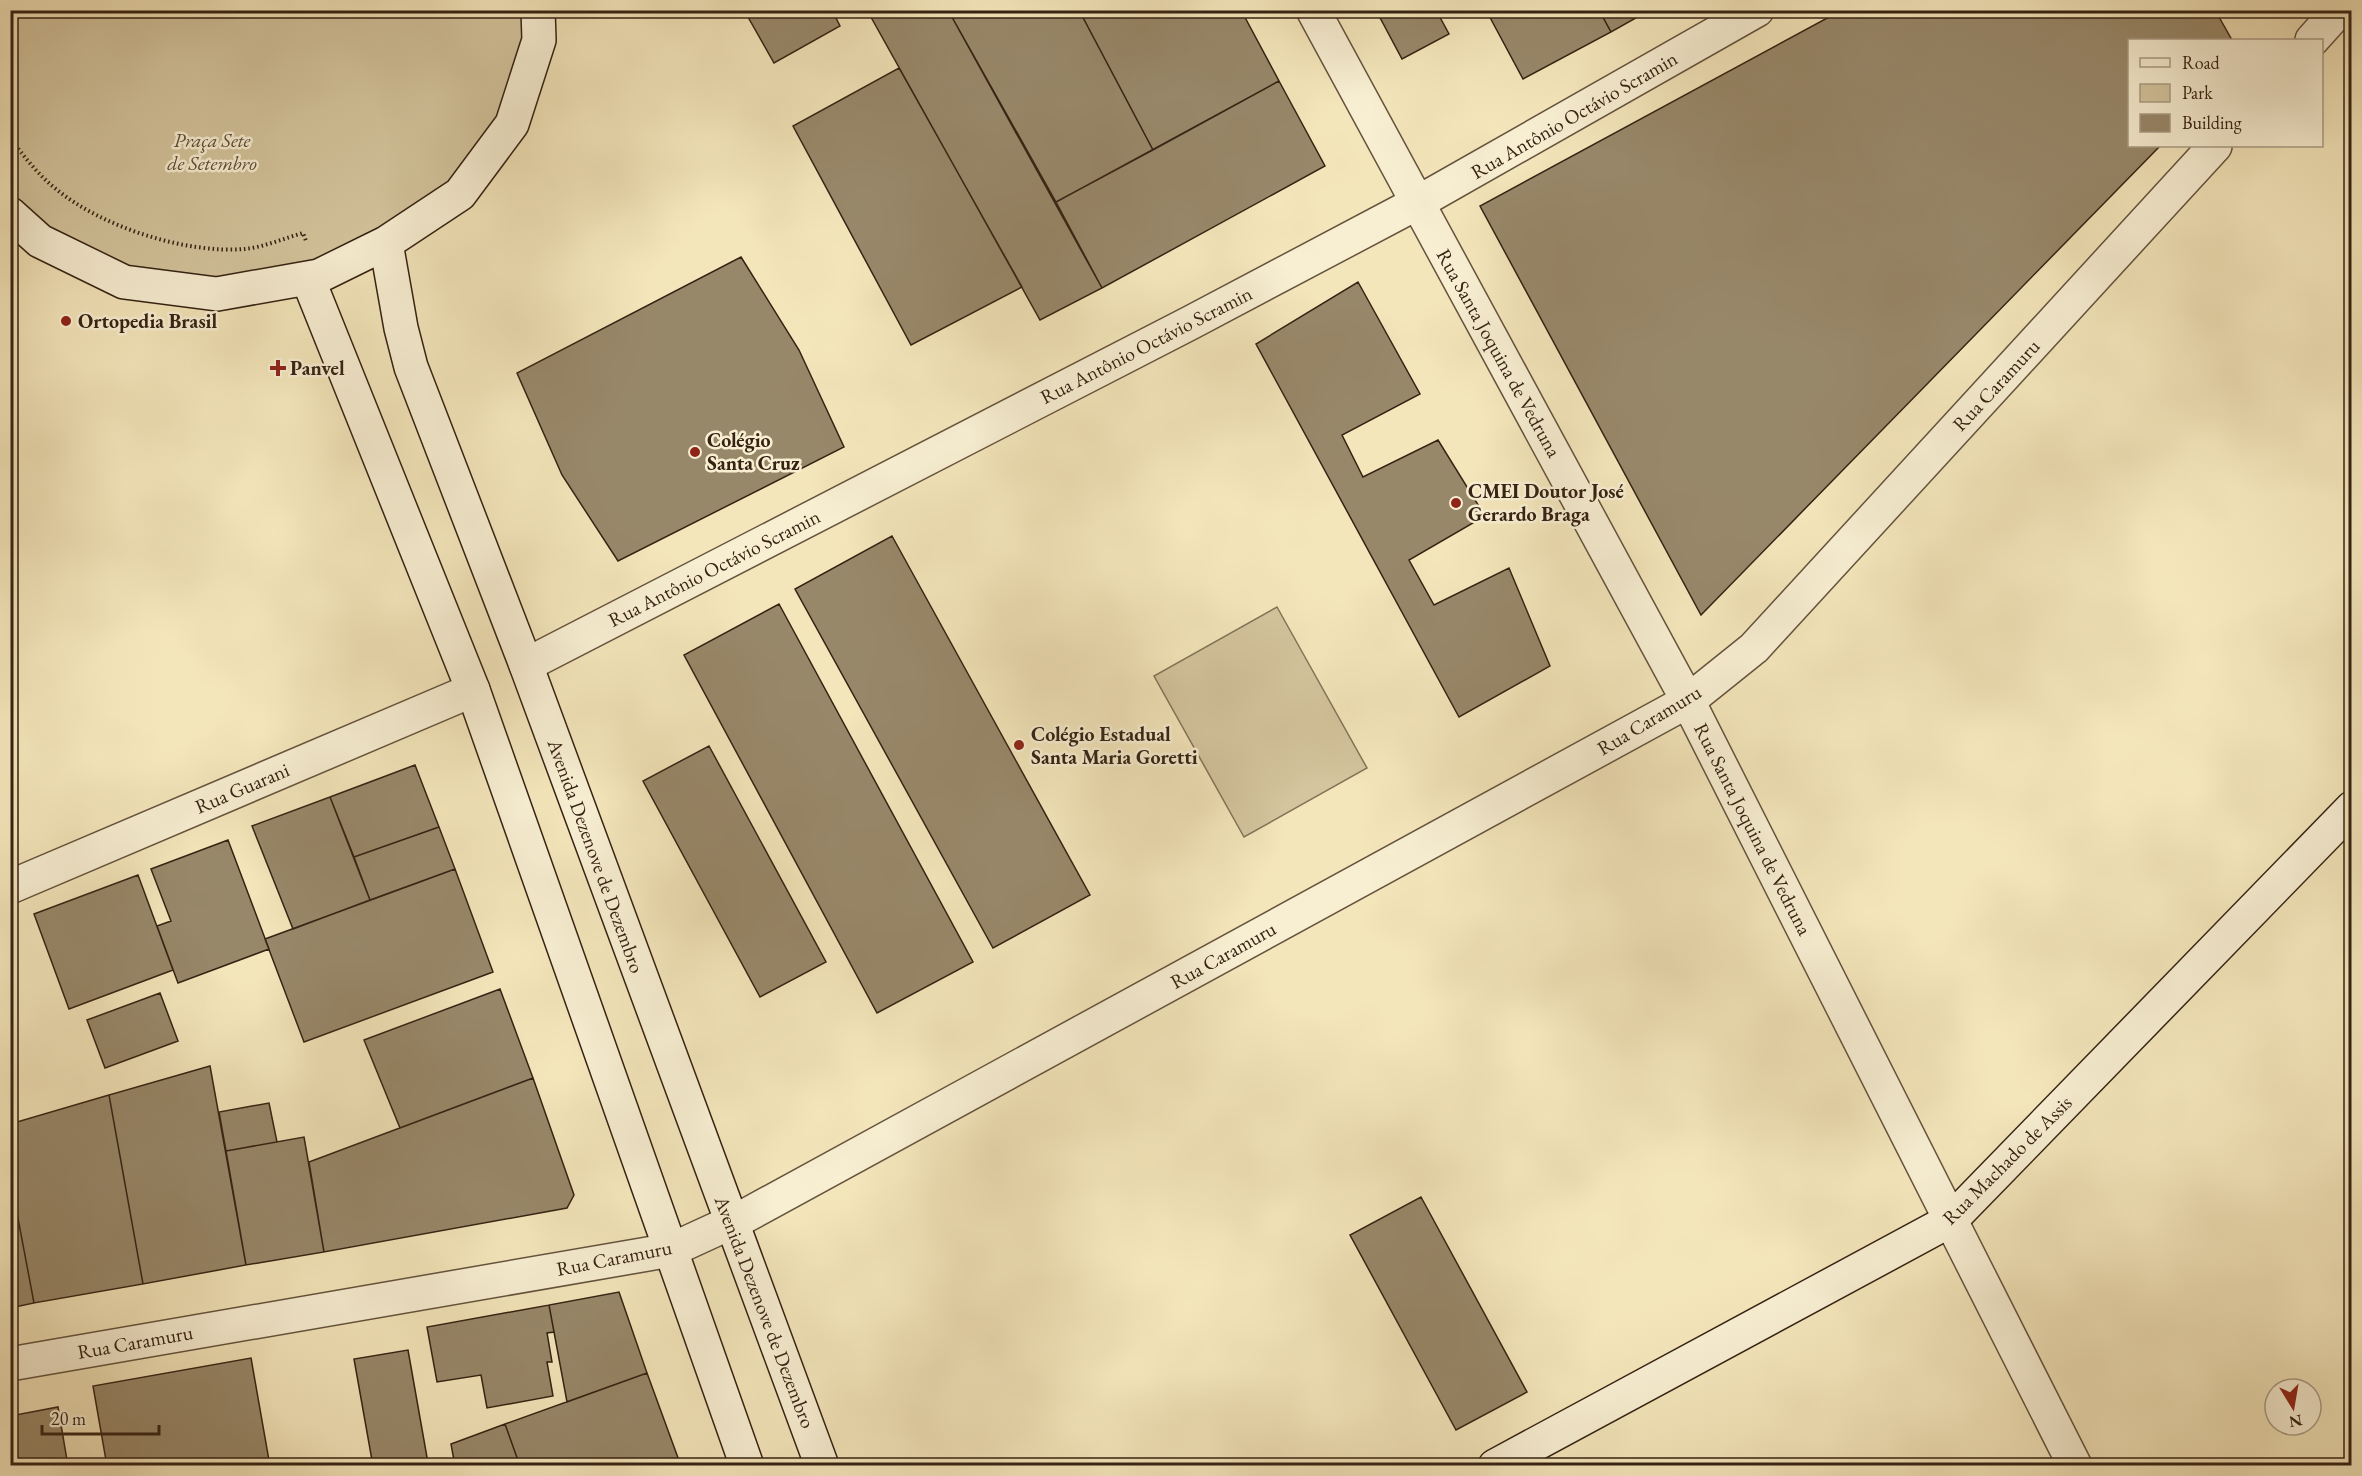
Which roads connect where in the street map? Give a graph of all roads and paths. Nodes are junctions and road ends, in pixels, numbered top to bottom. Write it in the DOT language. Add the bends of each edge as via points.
graph roads {
  1 [pos="538,10"];
  2 [pos="1313,10"];
  3 [pos="1757,10"];
  4 [pos="2339,10"];
  5 [pos="2313,39"];
  6 [pos="10,138"];
  7 [pos="2215,147"];
  8 [pos="1417,203"];
  9 [pos="10,214"];
  10 [pos="303,233"];
  11 [pos="386,243"];
  12 [pos="308,279"];
  13 [pos="526,664"];
  14 [pos="473,690"];
  15 [pos="1688,701"];
  16 [pos="2351,810"];
  17 [pos="10,887"];
  18 [pos="1952,1220"];
  19 [pos="731,1223"];
  20 [pos="671,1250"];
  21 [pos="10,1364"];
  22 [pos="747,1466"];
  23 [pos="822,1466"];
  24 [pos="1495,1466"];
  25 [pos="2075,1466"];
  1 -- 11 [label="street" via="539,39 512,123 460,194"];
  2 -- 8 [label="street, Rua Santa Joquina de Vedruna"];
  3 -- 8 [label="street, Rua Antônio Octávio Scramin"];
  4 -- 5 [label="street"];
  6 -- 10 [label="path" via="56,189 98,216 153,237 198,248 246,249"];
  7 -- 15 [label="street, Rua Caramuru" via="1754,648"];
  8 -- 13 [label="street, Rua Antônio Octávio Scramin"];
  8 -- 15 [label="street, Rua Santa Joquina de Vedruna"];
  9 -- 12 [label="street" via="40,242 124,282 217,294"];
  11 -- 12 [label="street"];
  11 -- 13 [label="street, Avenida Dezenove de Dezembro" via="411,368"];
  12 -- 14 [label="street"];
  13 -- 19 [label="street, Avenida Dezenove de Dezembro"];
  14 -- 17 [label="street, Rua Guarani"];
  14 -- 20 [label="street"];
  15 -- 18 [label="street, Rua Santa Joquina de Vedruna"];
  15 -- 19 [label="street, Rua Caramuru"];
  16 -- 18 [label="street, Rua Machado de Assis"];
  18 -- 24 [label="street, Rua Machado de Assis"];
  18 -- 25 [label="street, Rua Santa Joquina de Vedruna"];
  19 -- 20 [label="street, Rua Caramuru"];
  19 -- 23 [label="street, Avenida Dezenove de Dezembro"];
  20 -- 21 [label="street, Rua Caramuru"];
  20 -- 22 [label="street"];
}
